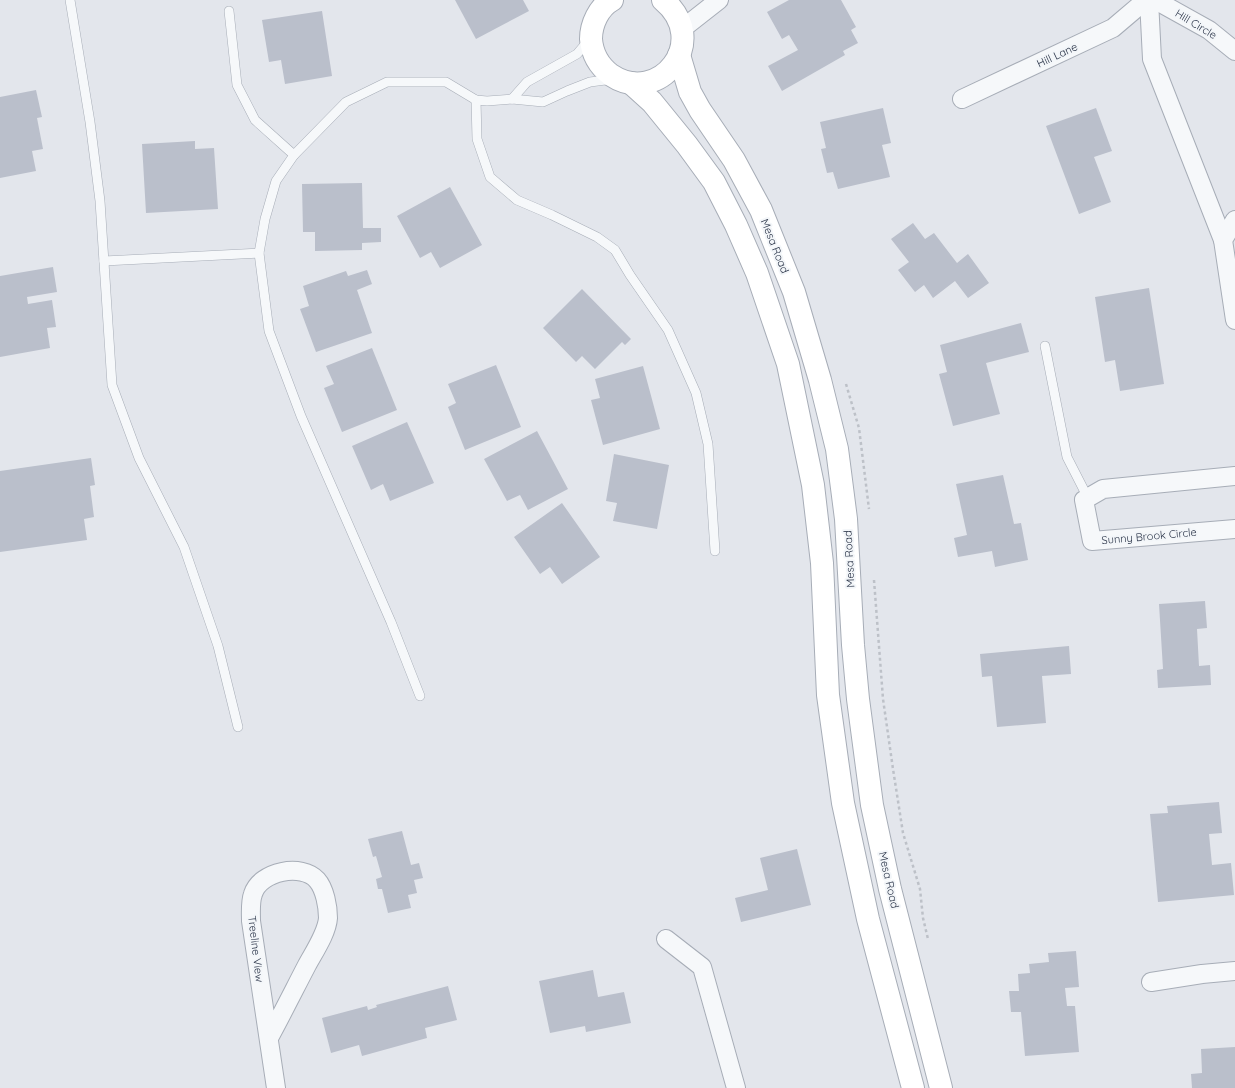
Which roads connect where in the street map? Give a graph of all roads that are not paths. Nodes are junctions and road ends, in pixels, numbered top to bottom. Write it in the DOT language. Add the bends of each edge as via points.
graph roads {
  1 [pos="70,0"];
  2 [pos="586,0"];
  3 [pos="612,0"];
  4 [pos="663,0"];
  5 [pos="719,0"];
  6 [pos="1146,0"];
  7 [pos="1149,0"];
  8 [pos="1155,0"];
  9 [pos="229,11"];
  10 [pos="593,29"];
  11 [pos="682,29"];
  12 [pos="1235,51"];
  13 [pos="679,55"];
  14 [pos="624,80"];
  15 [pos="512,99"];
  16 [pos="476,100"];
  17 [pos="962,100"];
  18 [pos="294,155"];
  19 [pos="1235,220"];
  20 [pos="1223,240"];
  21 [pos="259,253"];
  22 [pos="104,261"];
  23 [pos="1235,320"];
  24 [pos="1045,346"];
  25 [pos="1235,476"];
  26 [pos="1088,498"];
  27 [pos="1235,529"];
  28 [pos="715,551"];
  29 [pos="420,696"];
  30 [pos="238,727"];
  31 [pos="666,939"];
  32 [pos="1235,971"];
  33 [pos="1152,982"];
  34 [pos="269,1038"];
  35 [pos="276,1088"];
  36 [pos="736,1088"];
  37 [pos="913,1088"];
  38 [pos="941,1088"];
  1 -- 22 [label="lane" via="92,136"];
  2 -- 10 [label="main road"];
  3 -- 10 [label="main road" via="600,11"];
  4 -- 11 [label="main road, Mesa Road" via="678,17"];
  5 -- 11 [label="street"];
  6 -- 17 [label="street, Hill Lane" via="1113,28"];
  7 -- 20 [label="street" via="1152,59"];
  8 -- 12 [label="street, Hill Circle" via="1209,30"];
  9 -- 18 [label="lane" via="237,85 256,120"];
  10 -- 14 [label="main road" via="593,50 598,61 606,71"];
  10 -- 15 [label="lane" via="577,54 527,82"];
  11 -- 13 [label="main road, Mesa Road" via="683,42"];
  13 -- 14 [label="main road, Mesa Road" via="671,68 660,77 646,82"];
  13 -- 38 [label="main road, Mesa Road" via="690,92 734,160 761,210 794,292 820,380 837,449 846,519 856,684 872,805 890,889"];
  14 -- 15 [label="lane" via="590,82 543,102"];
  14 -- 37 [label="main road" via="652,102 688,145 714,182 757,273 788,364 813,485 822,563 828,695 843,803 868,920"];
  15 -- 16 [label="lane"];
  16 -- 18 [label="lane" via="446,82 387,82 346,102"];
  16 -- 28 [label="lane" via="477,139 490,177 517,200 597,237 615,250 668,330 696,393 708,444"];
  18 -- 21 [label="lane" via="276,181"];
  19 -- 20 [label="street"];
  20 -- 23 [label="street"];
  21 -- 22 [label="lane"];
  21 -- 29 [label="lane" via="270,331 301,416 391,622"];
  22 -- 30 [label="lane" via="112,386 139,458 184,547 218,646"];
  24 -- 26 [label="lane" via="1067,457"];
  25 -- 26 [label="street" via="1102,489"];
  26 -- 27 [label="street, Sunny Brook Circle" via="1084,500 1092,541"];
  31 -- 36 [label="street" via="702,967"];
  32 -- 33 [label="street"];
  34 -- 34 [label="street, Treeline View" via="321,939 328,919 327,904 318,880 307,873 278,872 262,880 253,893 251,921"];
  34 -- 35 [label="street, Treeline View"];
}
